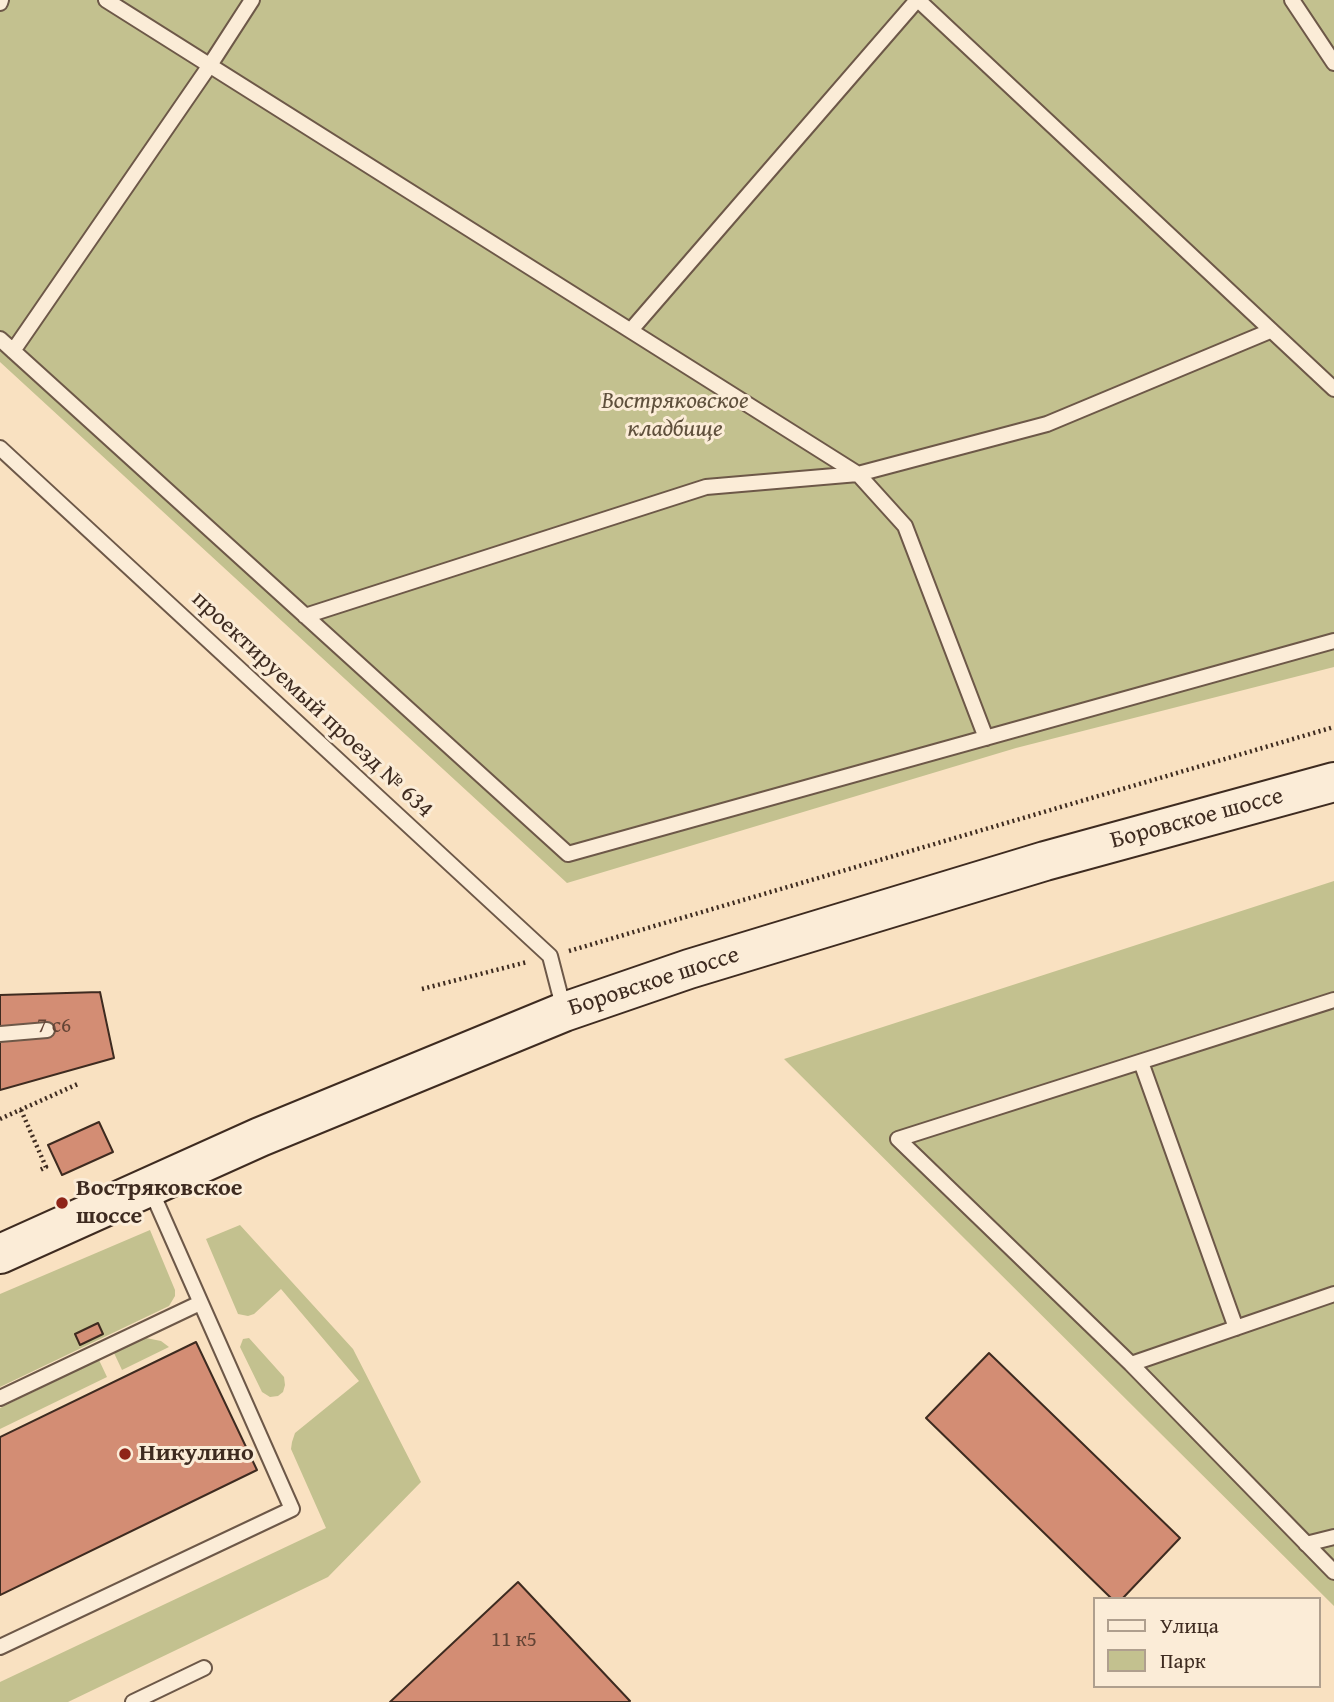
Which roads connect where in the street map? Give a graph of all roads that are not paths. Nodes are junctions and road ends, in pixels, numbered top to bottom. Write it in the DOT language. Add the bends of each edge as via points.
graph roads {
  1 [pos="106,0"];
  2 [pos="252,0"];
  3 [pos="917,0"];
  4 [pos="1292,0"];
  5 [pos="1334,63"];
  6 [pos="210,65"];
  7 [pos="631,330"];
  8 [pos="1270,331"];
  9 [pos="0,339"];
  10 [pos="13,351"];
  11 [pos="1334,389"];
  12 [pos="0,448"];
  13 [pos="858,474"];
  14 [pos="305,616"];
  15 [pos="1334,641"];
  16 [pos="986,738"];
  17 [pos="1334,782"];
  18 [pos="1334,1000"];
  19 [pos="564,1012"];
  20 [pos="47,1030"];
  21 [pos="0,1034"];
  22 [pos="1141,1062"];
  23 [pos="149,1187"];
  24 [pos="0,1254"];
  25 [pos="1334,1294"];
  26 [pos="200,1303"];
  27 [pos="1236,1328"];
  28 [pos="1131,1364"];
  29 [pos="0,1398"];
  30 [pos="1334,1537"];
  31 [pos="1306,1544"];
  32 [pos="1334,1572"];
  33 [pos="0,1647"];
  34 [pos="204,1668"];
  35 [pos="133,1702"];
  1 -- 6 [label="lane"];
  2 -- 6 [label="lane"];
  3 -- 7 [label="lane"];
  3 -- 8 [label="lane"];
  4 -- 5 [label="lane"];
  6 -- 7 [label="lane"];
  6 -- 10 [label="lane"];
  7 -- 13 [label="lane"];
  8 -- 11 [label="lane"];
  8 -- 13 [label="lane" via="1047,424"];
  9 -- 10 [label="lane"];
  10 -- 14 [label="lane"];
  12 -- 19 [label="lane, проектируемый проезд № 634" via="550,956"];
  13 -- 14 [label="lane" via="706,487"];
  13 -- 16 [label="lane" via="905,526"];
  14 -- 16 [label="lane" via="568,855"];
  15 -- 16 [label="lane"];
  17 -- 19 [label="street, Боровское шоссе" via="1045,861"];
  18 -- 22 [label="lane"];
  19 -- 23 [label="street, Боровское шоссе"];
  20 -- 21 [label="lane"];
  22 -- 27 [label="lane"];
  22 -- 28 [label="lane" via="898,1139"];
  23 -- 24 [label="street, Боровское шоссе"];
  23 -- 26 [label="lane"];
  25 -- 27 [label="lane"];
  26 -- 29 [label="lane"];
  26 -- 33 [label="lane" via="292,1509"];
  27 -- 28 [label="lane"];
  28 -- 31 [label="lane"];
  30 -- 31 [label="lane"];
  31 -- 32 [label="lane"];
  34 -- 35 [label="lane"];
}
